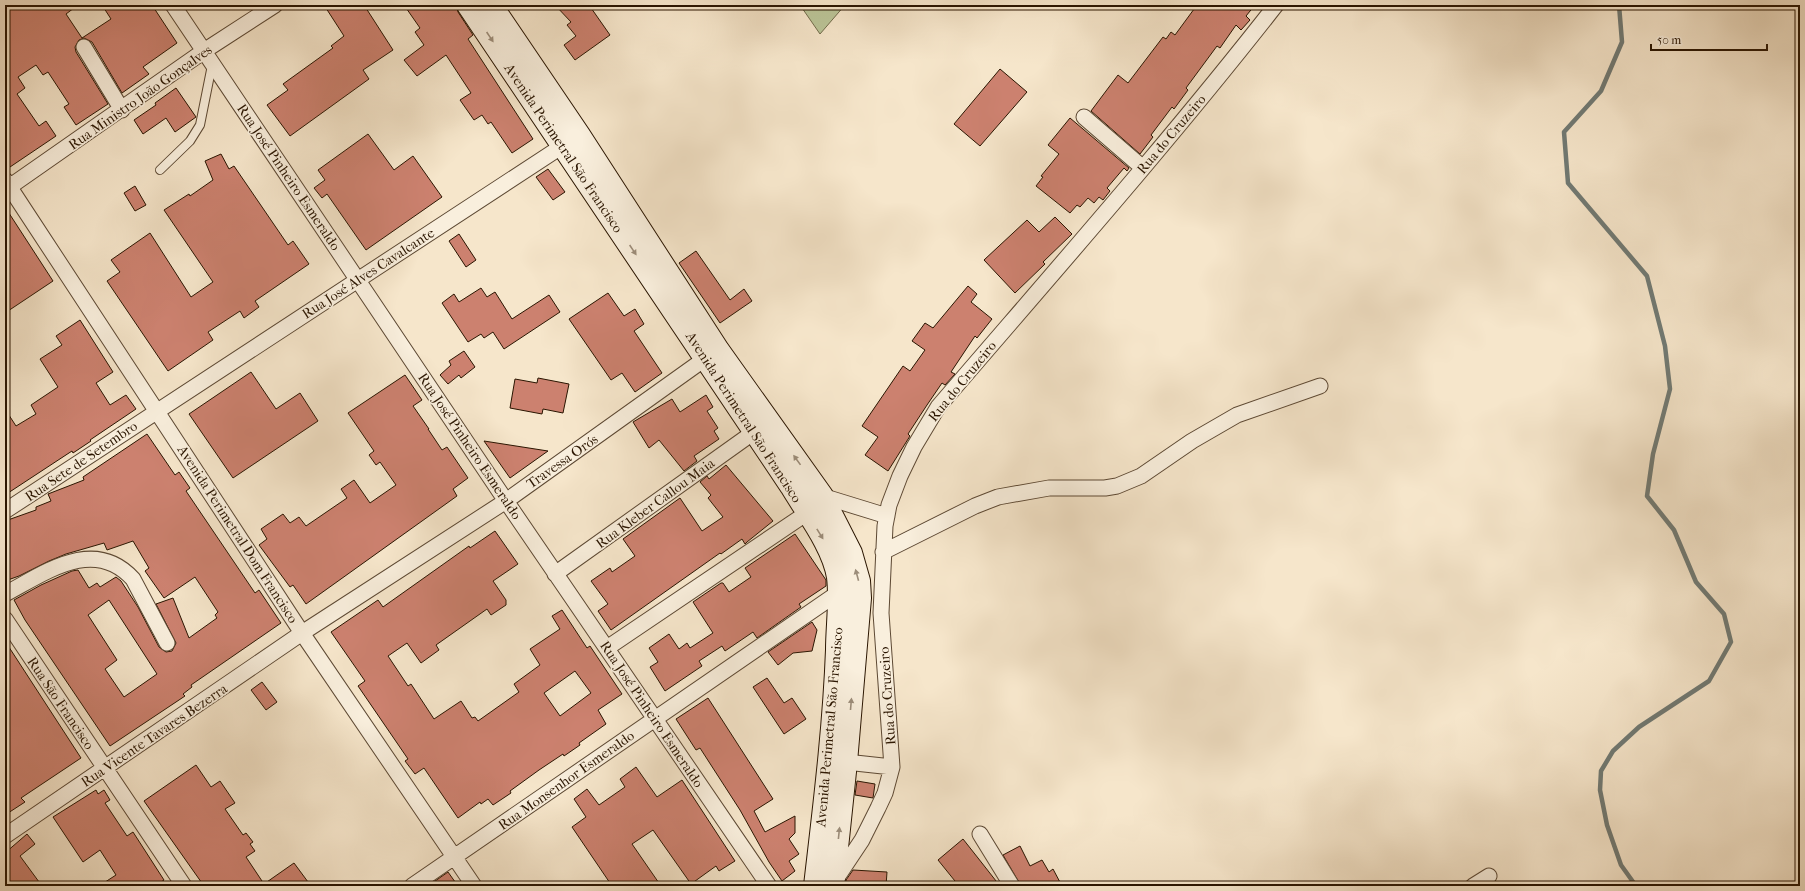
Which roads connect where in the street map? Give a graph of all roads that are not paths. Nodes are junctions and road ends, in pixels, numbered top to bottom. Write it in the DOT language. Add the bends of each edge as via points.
graph roads {
  1 [pos="173,5"];
  2 [pos="275,5"];
  3 [pos="468,5"];
  4 [pos="491,5"];
  5 [pos="1276,5"];
  6 [pos="84,47"];
  7 [pos="208,58"];
  8 [pos="122,110"];
  9 [pos="1084,117"];
  10 [pos="571,140"];
  11 [pos="1143,168"];
  12 [pos="160,170"];
  13 [pos="7,186"];
  14 [pos="358,279"];
  15 [pos="712,355"];
  16 [pos="1320,386"];
  17 [pos="157,411"];
  18 [pos="754,432"];
  19 [pos="822,496"];
  20 [pos="506,500"];
  21 [pos="5,511"];
  22 [pos="807,513"];
  23 [pos="887,516"];
  24 [pos="883,552"];
  25 [pos="556,574"];
  26 [pos="838,593"];
  27 [pos="5,594"];
  28 [pos="5,619"];
  29 [pos="302,633"];
  30 [pos="168,643"];
  31 [pos="607,648"];
  32 [pos="655,719"];
  33 [pos="846,762"];
  34 [pos="892,767"];
  35 [pos="104,769"];
  36 [pos="980,834"];
  37 [pos="5,836"];
  38 [pos="455,858"];
  39 [pos="1489,876"];
  40 [pos="827,885"];
  41 [pos="184,886"];
  42 [pos="412,886"];
  43 [pos="474,886"];
  44 [pos="769,886"];
  45 [pos="1012,886"];
  46 [pos="1473,886"];
  1 -- 7 [label="street, Rua José Pinheiro Esmeraldo"];
  2 -- 7 [label="street, Rua Ministro João Gonçalves"];
  3 -- 10 [label="main road, Avenida Perimetral São Francisco, one-way"];
  4 -- 10 [label="main road, Avenida Perimetral São Francisco"];
  5 -- 11 [label="street, Rua do Cruzeiro"];
  6 -- 8 [label="street"];
  7 -- 8 [label="street, Rua Ministro João Gonçalves"];
  7 -- 12 [label="lane" via="200,125 190,141"];
  7 -- 14 [label="street, Rua José Pinheiro Esmeraldo"];
  8 -- 13 [label="street, Rua Ministro João Gonçalves"];
  9 -- 11 [label="street"];
  10 -- 14 [label="street, Rua José Alves Cavalcante"];
  10 -- 15 [label="main road, Avenida Perimetral São Francisco"];
  11 -- 23 [label="street, Rua do Cruzeiro" via="938,407 900,476"];
  13 -- 17 [label="street, Avenida Perimetral Dom Francisco"];
  14 -- 17 [label="street, Rua José Alves Cavalcante"];
  14 -- 20 [label="street, Rua José Pinheiro Esmeraldo"];
  15 -- 18 [label="main road, Avenida Perimetral São Francisco"];
  19 -- 15 [label="main road, Avenida Perimetral São Francisco, one-way"];
  15 -- 20 [label="street, Travessa Orós"];
  16 -- 24 [label="street" via="1237,415 1192,440 1141,476 1118,486 1049,488 998,497 974,506"];
  17 -- 21 [label="street, Rua Sete de Setembro"];
  17 -- 29 [label="street, Avenida Perimetral Dom Francisco"];
  18 -- 22 [label="main road, Avenida Perimetral São Francisco"];
  18 -- 25 [label="street, Rua Kleber Callou Maia"];
  19 -- 23 [label="street"];
  33 -- 19 [label="main road, Avenida Perimetral São Francisco, one-way" via="860,598 859,581 851,553"];
  20 -- 25 [label="street, Rua José Pinheiro Esmeraldo"];
  20 -- 29 [label="street, Travessa Orós"];
  22 -- 26 [label="main road, Avenida Perimetral São Francisco, one-way" via="834,561"];
  22 -- 31 [label="street"];
  23 -- 24 [label="street, Rua do Cruzeiro"];
  24 -- 34 [label="street, Rua do Cruzeiro" via="881,613"];
  25 -- 31 [label="street, Rua José Pinheiro Esmeraldo"];
  26 -- 32 [label="street, Rua Monsenhor Esmeraldo"];
  26 -- 40 [label="main road, Avenida Perimetral São Francisco" via="835,684 826,787"];
  27 -- 30 [label="street" via="75,560 91,558 102,561 119,567 133,579"];
  28 -- 35 [label="street, Rua São Francisco"];
  29 -- 35 [label="street, Rua Vicente Tavares Bezerra"];
  29 -- 38 [label="street, Avenida Perimetral Dom Francisco"];
  31 -- 32 [label="street, Rua José Pinheiro Esmeraldo"];
  32 -- 38 [label="street, Rua Monsenhor Esmeraldo"];
  32 -- 44 [label="street, Rua José Pinheiro Esmeraldo"];
  33 -- 34 [label="street"];
  40 -- 33 [label="main road, Avenida Perimetral São Francisco, one-way"];
  34 -- 40 [label="street, Rua do Cruzeiro" via="885,793 862,840"];
  35 -- 37 [label="street, Rua Vicente Tavares Bezerra"];
  35 -- 41 [label="street, Rua São Francisco"];
  36 -- 45 [label="street"];
  38 -- 42 [label="street, Rua Monsenhor Esmeraldo"];
  38 -- 43 [label="street, Avenida Perimetral Dom Francisco"];
  39 -- 46 [label="street"];
}
